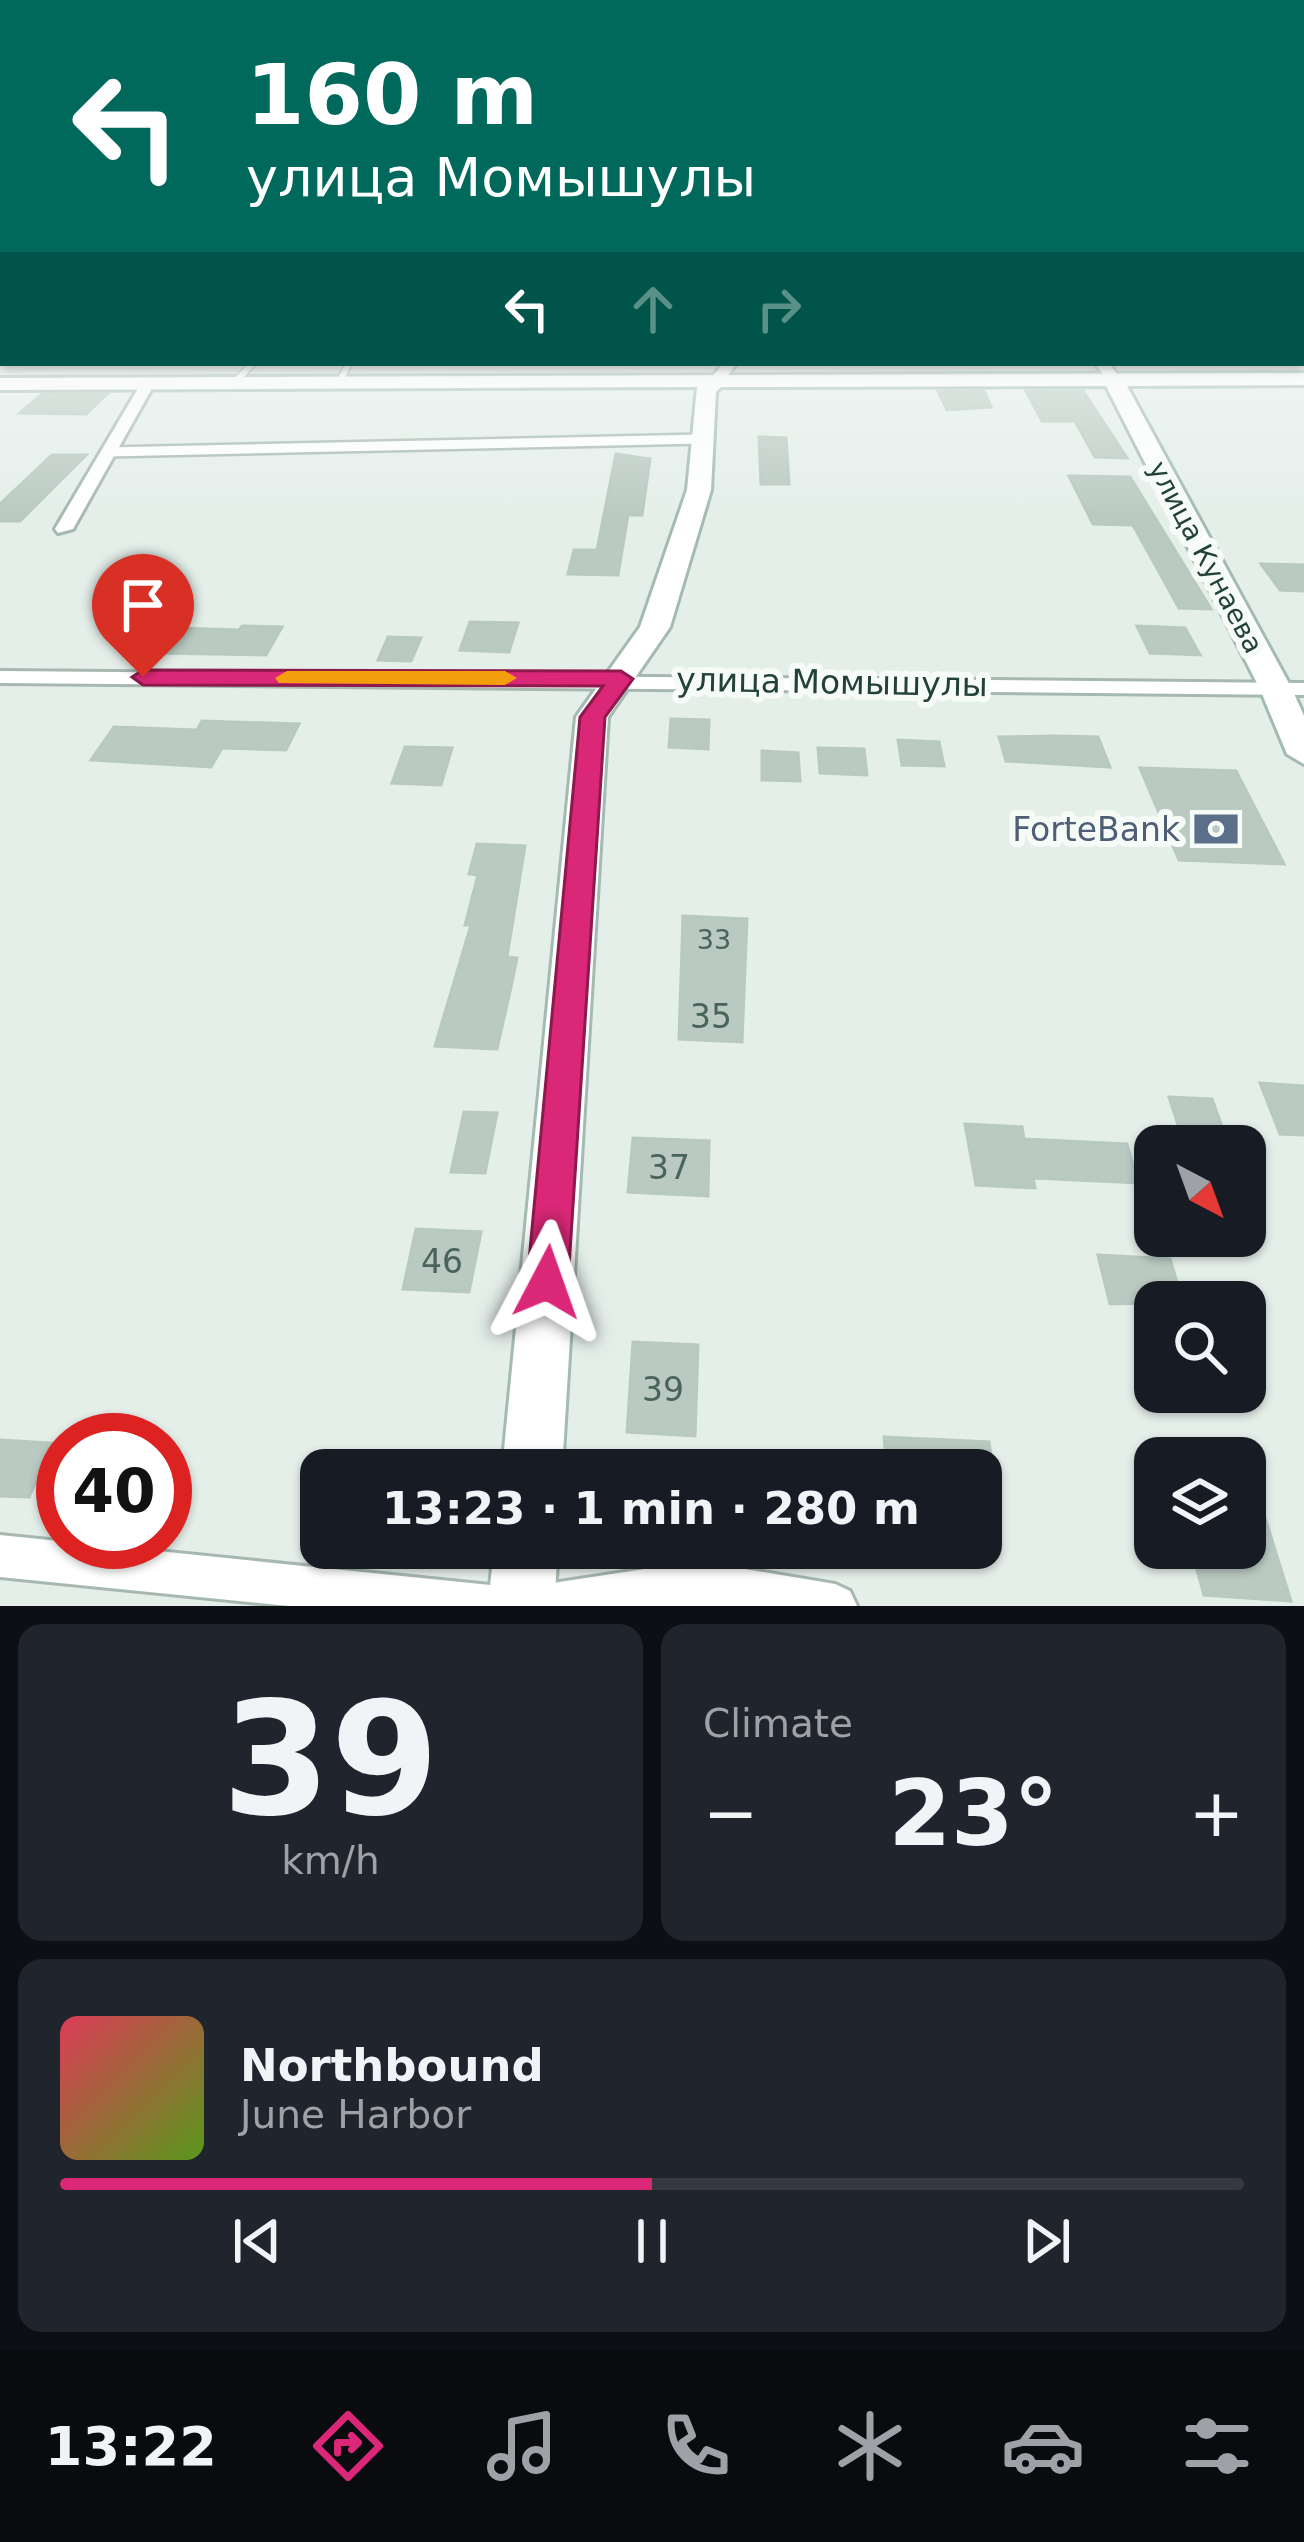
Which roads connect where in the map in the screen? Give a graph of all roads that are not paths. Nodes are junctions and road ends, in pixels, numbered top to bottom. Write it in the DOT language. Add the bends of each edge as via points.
graph roads {
  1 [pos="250,366"];
  2 [pos="724,371"];
  3 [pos="344,372"];
  4 [pos="1108,372"];
  5 [pos="1304,380"];
  6 [pos="148,382"];
  7 [pos="235,382"];
  8 [pos="0,384"];
  9 [pos="702,439"];
  10 [pos="108,452"];
  11 [pos="64,529"];
  12 [pos="0,677"];
  13 [pos="621,679"];
  14 [pos="1290,689"];
  15 [pos="1304,754"];
  16 [pos="534,1449"];
  17 [pos="0,1556"];
  18 [pos="526,1569"];
  19 [pos="510,1606"];
  20 [pos="525,1606"];
  21 [pos="835,1606"];
  1 -- 7 [label="lane"];
  2 -- 3 [label="street"];
  2 -- 4 [label="street"];
  2 -- 9 [label="street" via="706,390"];
  3 -- 7 [label="street"];
  4 -- 5 [label="street"];
  4 -- 14 [label="street, улица Кунаева"];
  6 -- 7 [label="street"];
  6 -- 8 [label="street"];
  6 -- 10 [label="street"];
  9 -- 10 [label="lane"];
  9 -- 13 [label="street" via="699,490 655,627"];
  10 -- 11 [label="street"];
  12 -- 13 [label="street, улица Момышулы"];
  13 -- 14 [label="street, улица Момышулы"];
  13 -- 16 [label="street" via="592,717"];
  14 -- 15 [label="street, улица Кунаева"];
  17 -- 19 [label="street"];
  18 -- 20 [label="street"];
  20 -- 21 [label="street" via="697,1583"];
}
